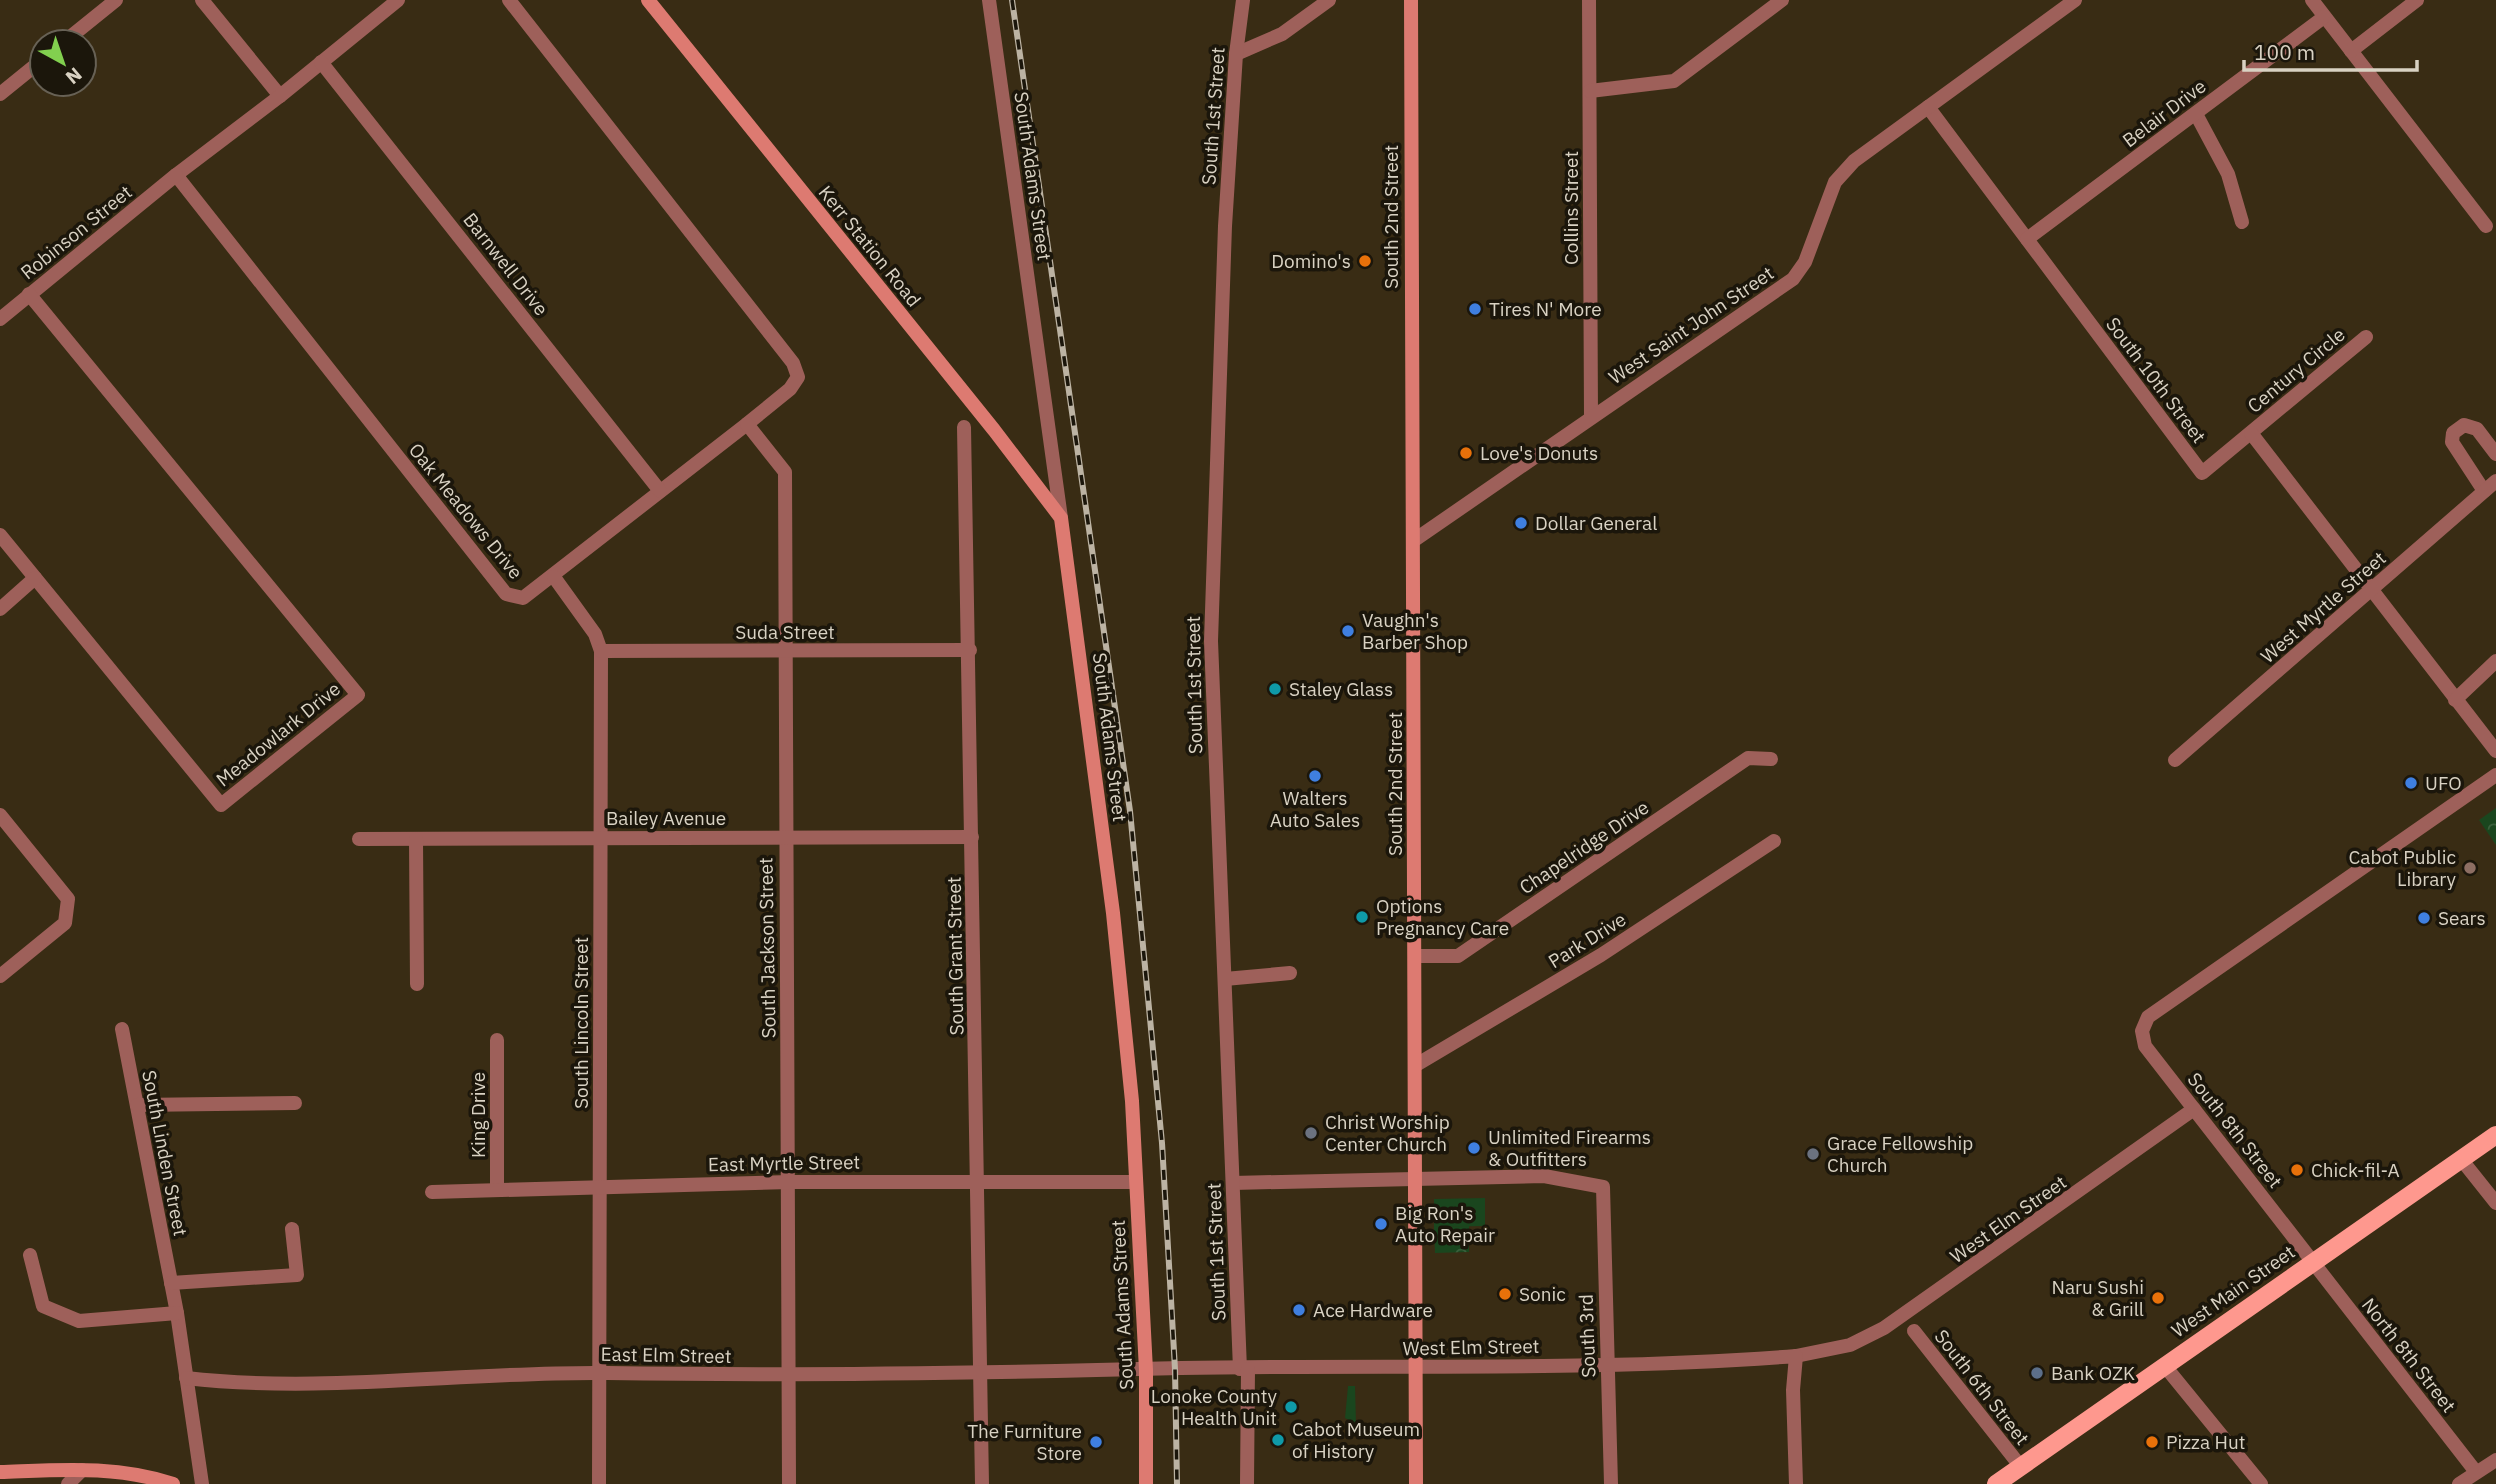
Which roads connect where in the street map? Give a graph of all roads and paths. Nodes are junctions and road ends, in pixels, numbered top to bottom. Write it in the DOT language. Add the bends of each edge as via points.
graph roads {
  1 [pos="116,0"];
  2 [pos="202,0"];
  3 [pos="398,0"];
  4 [pos="509,0"];
  5 [pos="648,0"];
  6 [pos="989,0"];
  7 [pos="1243,0"];
  8 [pos="1329,0"];
  9 [pos="1411,0"];
  10 [pos="1589,0"];
  11 [pos="1782,0"];
  12 [pos="2075,0"];
  13 [pos="2312,0"];
  14 [pos="2417,0"];
  15 [pos="2325,17"];
  16 [pos="81,28"];
  17 [pos="2351,51"];
  18 [pos="1236,54"];
  19 [pos="321,62"];
  20 [pos="28,71"];
  21 [pos="1590,92"];
  22 [pos="0,94"];
  23 [pos="280,96"];
  24 [pos="1928,107"];
  25 [pos="2196,114"];
  26 [pos="176,175"];
  27 [pos="2242,222"];
  28 [pos="2486,226"];
  29 [pos="2026,239"];
  30 [pos="29,294"];
  31 [pos="0,319"];
  32 [pos="2366,337"];
  33 [pos="1591,415"];
  34 [pos="747,424"];
  35 [pos="964,427"];
  36 [pos="2251,433"];
  37 [pos="2496,454"];
  38 [pos="2496,481"];
  39 [pos="660,491"];
  40 [pos="2484,491"];
  41 [pos="1061,518"];
  42 [pos="0,535"];
  43 [pos="1413,541"];
  44 [pos="554,577"];
  45 [pos="35,579"];
  46 [pos="2372,590"];
  47 [pos="0,609"];
  48 [pos="970,650"];
  49 [pos="601,651"];
  50 [pos="785,652"];
  51 [pos="2496,661"];
  52 [pos="2455,700"];
  53 [pos="2496,751"];
  54 [pos="1771,759"];
  55 [pos="2175,761"];
  56 [pos="2496,775"];
  57 [pos="0,815"];
  58 [pos="972,836"];
  59 [pos="602,837"];
  60 [pos="785,838"];
  61 [pos="359,839"];
  62 [pos="415,839"];
  63 [pos="1774,841"];
  64 [pos="1415,956"];
  65 [pos="1290,974"];
  66 [pos="0,976"];
  67 [pos="1225,979"];
  68 [pos="417,984"];
  69 [pos="122,1029"];
  70 [pos="497,1040"];
  71 [pos="1416,1065"];
  72 [pos="295,1102"];
  73 [pos="136,1105"];
  74 [pos="2194,1109"];
  75 [pos="2496,1135"];
  76 [pos="2461,1159"];
  77 [pos="1416,1180"];
  78 [pos="978,1181"];
  79 [pos="790,1182"];
  80 [pos="1136,1182"];
  81 [pos="1233,1183"];
  82 [pos="599,1185"];
  83 [pos="498,1189"];
  84 [pos="432,1192"];
  85 [pos="2496,1203"];
  86 [pos="292,1229"];
  87 [pos="30,1255"];
  88 [pos="2313,1261"];
  89 [pos="171,1283"];
  90 [pos="177,1313"];
  91 [pos="1914,1331"];
  92 [pos="1796,1356"];
  93 [pos="1607,1364"];
  94 [pos="2165,1365"];
  95 [pos="1244,1369"];
  96 [pos="1414,1369"];
  97 [pos="1146,1370"];
  98 [pos="981,1372"];
  99 [pos="598,1373"];
  100 [pos="789,1376"];
  101 [pos="186,1378"];
  102 [pos="2496,1460"];
  103 [pos="2021,1467"];
  104 [pos="82,1470"];
  105 [pos="0,1472"];
  106 [pos="2476,1472"];
  107 [pos="68,1484"];
  108 [pos="173,1484"];
  109 [pos="202,1484"];
  110 [pos="599,1484"];
  111 [pos="789,1484"];
  112 [pos="982,1484"];
  113 [pos="1146,1484"];
  114 [pos="1247,1484"];
  115 [pos="1416,1484"];
  116 [pos="1611,1484"];
  117 [pos="1796,1484"];
  118 [pos="1996,1484"];
  119 [pos="2261,1484"];
  120 [pos="2459,1484"];
  1 -- 16 [label="street"];
  2 -- 23 [label="street"];
  3 -- 19 [label="street"];
  4 -- 34 [label="street, Oak Meadows Drive" via="793,363 798,377 790,389"];
  5 -- 41 [label="street, Kerr Station Road"];
  6 -- 41 [label="street, South Adams Street"];
  7 -- 18 [label="street, South 1st Street"];
  8 -- 18 [label="street" via="1289,29"];
  9 -- 43 [label="street, South 2nd Street"];
  10 -- 21 [label="street, Collins Street"];
  11 -- 21 [label="street" via="1674,81"];
  12 -- 24 [label="street, West Saint John Street"];
  13 -- 15 [label="street"];
  14 -- 17 [label="street"];
  15 -- 17 [label="street"];
  15 -- 25 [label="street, Belair Drive"];
  17 -- 28 [label="street"];
  18 -- 67 [label="street, South 1st Street" via="1224,226 1211,642"];
  19 -- 23 [label="street"];
  19 -- 39 [label="street, Barnwell Drive"];
  20 -- 22 [label="street"];
  21 -- 33 [label="street, Collins Street"];
  23 -- 26 [label="street"];
  24 -- 29 [label="street, South 10th Street"];
  24 -- 33 [label="street, West Saint John Street" via="1854,161 1835,182 1805,262 1793,279"];
  25 -- 27 [label="street" via="2228,174"];
  25 -- 29 [label="street, Belair Drive"];
  26 -- 30 [label="street, Robinson Street"];
  26 -- 44 [label="street, Oak Meadows Drive" via="506,594 523,598"];
  29 -- 36 [label="street, South 10th Street" via="2202,473"];
  30 -- 31 [label="street, Robinson Street"];
  30 -- 45 [label="street, Meadowlark Drive" via="358,695 221,805"];
  32 -- 36 [label="street, Century Circle"];
  33 -- 43 [label="street, West Saint John Street"];
  34 -- 39 [label="street, Oak Meadows Drive"];
  34 -- 50 [label="street, South Jackson Street" via="785,472"];
  35 -- 48 [label="street, South Grant Street"];
  36 -- 46 [label="street"];
  37 -- 40 [label="street" via="2477,429 2464,425 2454,433 2452,442"];
  38 -- 40 [label="street, West Myrtle Street"];
  39 -- 44 [label="street, Oak Meadows Drive"];
  40 -- 46 [label="street, West Myrtle Street"];
  41 -- 80 [label="street, South Adams Street" via="1113,913"];
  42 -- 45 [label="street, Meadowlark Drive"];
  43 -- 64 [label="street, South 2nd Street"];
  44 -- 49 [label="street, South Lincoln Street" via="596,634"];
  45 -- 47 [label="street"];
  46 -- 52 [label="street"];
  46 -- 55 [label="street, West Myrtle Street"];
  48 -- 50 [label="street, Suda Street"];
  48 -- 58 [label="street, South Grant Street"];
  49 -- 50 [label="street, Suda Street"];
  49 -- 59 [label="street, South Lincoln Street"];
  50 -- 60 [label="street, South Jackson Street"];
  51 -- 52 [label="street"];
  52 -- 53 [label="street"];
  54 -- 64 [label="street, Chapelridge Drive" via="1748,758 1458,956"];
  56 -- 74 [label="street, South 8th Street" via="2148,1017 2142,1031 2145,1046"];
  57 -- 66 [label="street" via="68,899 65,923"];
  58 -- 60 [label="street, Bailey Avenue"];
  58 -- 78 [label="street, South Grant Street"];
  59 -- 60 [label="street, Bailey Avenue"];
  59 -- 62 [label="street, Bailey Avenue"];
  59 -- 82 [label="street, South Lincoln Street"];
  60 -- 79 [label="street, South Jackson Street"];
  61 -- 62 [label="street, Bailey Avenue"];
  62 -- 68 [label="street"];
  63 -- 71 [label="street, Park Drive" via="1601,955"];
  64 -- 71 [label="street, South 2nd Street"];
  65 -- 67 [label="street"];
  67 -- 81 [label="street, South 1st Street"];
  69 -- 73 [label="street, South Linden Street"];
  70 -- 83 [label="street, King Drive"];
  71 -- 77 [label="street, South 2nd Street"];
  72 -- 73 [label="street"];
  73 -- 89 [label="street, South Linden Street"];
  74 -- 88 [label="street, South 8th Street"];
  74 -- 92 [label="street, West Elm Street" via="1905,1315 1850,1345"];
  75 -- 76 [label="main road, West Main Street"];
  76 -- 85 [label="street"];
  76 -- 88 [label="main road, West Main Street"];
  77 -- 81 [label="street"];
  77 -- 93 [label="street, South 3rd" via="1544,1176 1603,1187"];
  77 -- 96 [label="street, South 2nd Street"];
  78 -- 79 [label="street, East Myrtle Street"];
  78 -- 80 [label="street, East Myrtle Street"];
  78 -- 98 [label="street, South Grant Street"];
  79 -- 82 [label="street, East Myrtle Street"];
  79 -- 100 [label="street, South Jackson Street"];
  80 -- 97 [label="street, South Adams Street"];
  81 -- 95 [label="street, South 1st Street"];
  82 -- 83 [label="street, East Myrtle Street"];
  82 -- 99 [label="street, South Lincoln Street"];
  83 -- 84 [label="street, East Myrtle Street"];
  86 -- 89 [label="street" via="297,1275"];
  87 -- 90 [label="street" via="43,1306 79,1321"];
  88 -- 94 [label="main road, West Main Street"];
  88 -- 106 [label="street, North 8th Street"];
  89 -- 90 [label="street, South Linden Street"];
  90 -- 101 [label="street, South Linden Street"];
  91 -- 103 [label="street, South 6th Street"];
  92 -- 93 [label="street, West Elm Street"];
  92 -- 117 [label="street"];
  93 -- 96 [label="street, West Elm Street"];
  93 -- 116 [label="street, South 3rd"];
  94 -- 103 [label="main road, West Main Street"];
  94 -- 119 [label="street"];
  95 -- 96 [label="street, West Elm Street"];
  95 -- 97 [label="street, West Elm Street"];
  95 -- 114 [label="street, South 1st Street"];
  96 -- 115 [label="street, South 2nd Street"];
  97 -- 98 [label="street, East Elm Street"];
  97 -- 113 [label="street, South Adams Street"];
  98 -- 100 [label="street, East Elm Street"];
  98 -- 112 [label="street, South Grant Street"];
  99 -- 100 [label="street, East Elm Street"];
  99 -- 101 [label="street, East Elm Street" via="380,1381"];
  99 -- 110 [label="street, South Lincoln Street"];
  100 -- 111 [label="street, South Jackson Street"];
  101 -- 109 [label="street, South Linden Street"];
  102 -- 106 [label="street"];
  103 -- 118 [label="main road, West Main Street"];
  104 -- 105 [label="street"];
  104 -- 107 [label="street"];
  104 -- 108 [label="street" via="142,1474"];
  106 -- 120 [label="street"];
}
